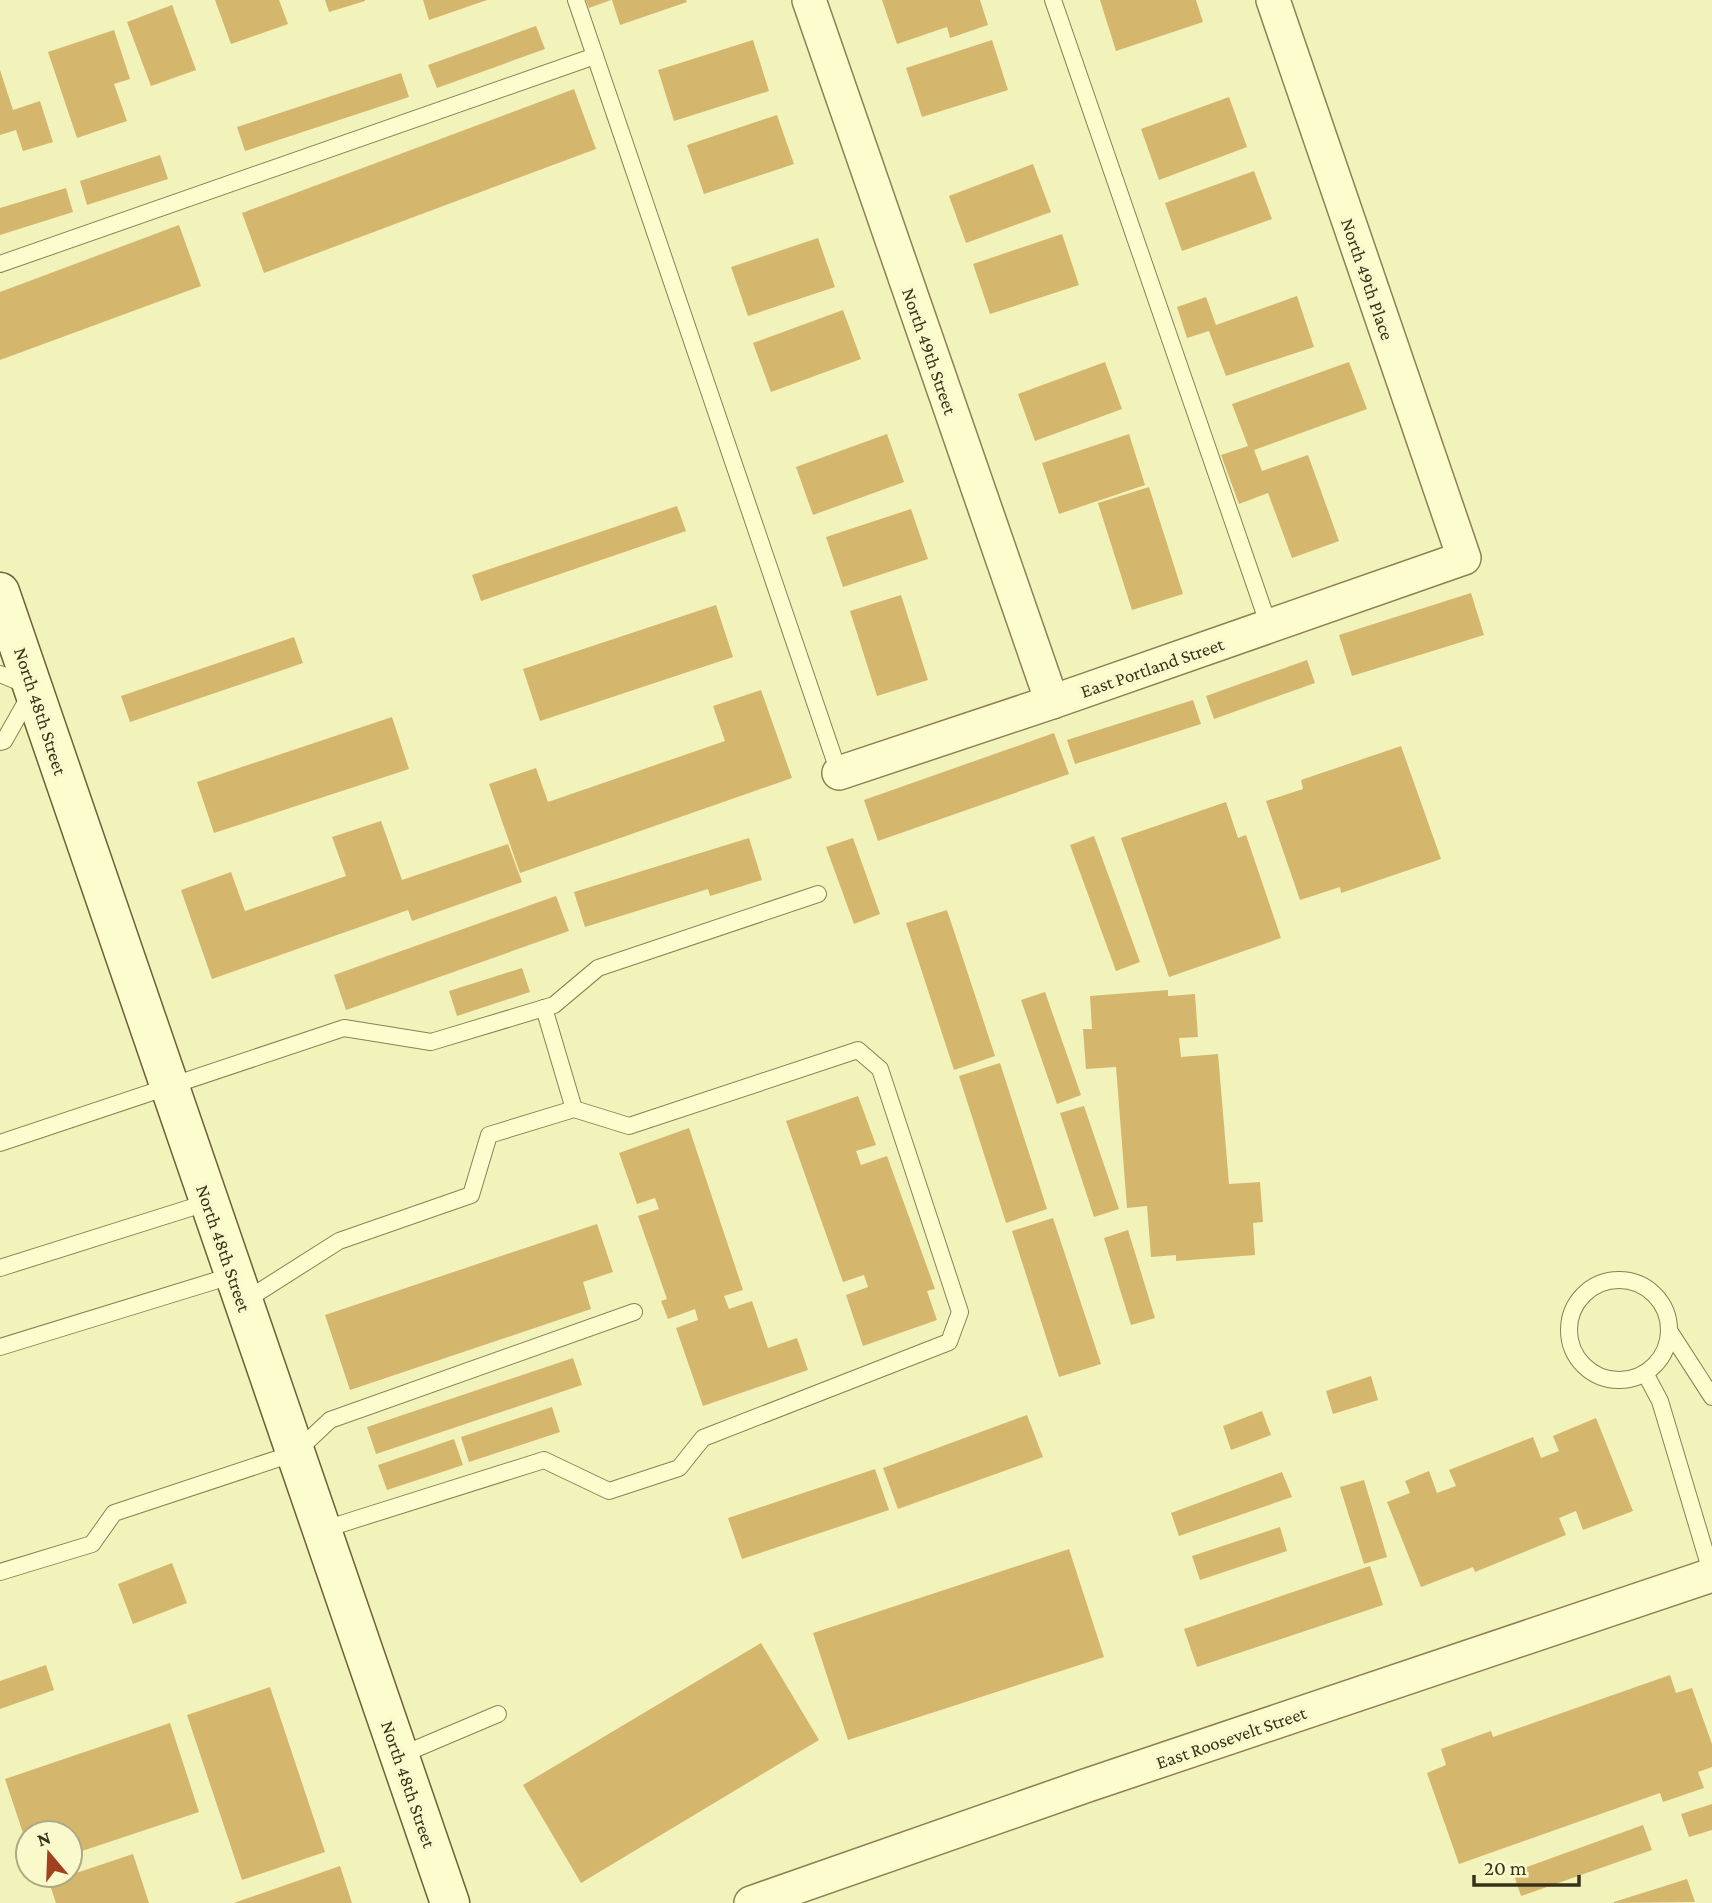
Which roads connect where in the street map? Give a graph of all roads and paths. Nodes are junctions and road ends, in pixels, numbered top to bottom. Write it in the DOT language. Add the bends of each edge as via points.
graph roads {
  1 [pos="576,0"];
  2 [pos="808,0"];
  3 [pos="1053,0"];
  4 [pos="1273,0"];
  5 [pos="595,56"];
  6 [pos="0,264"];
  7 [pos="1464,558"];
  8 [pos="0,592"];
  9 [pos="1269,626"];
  10 [pos="17,681"];
  11 [pos="1052,702"];
  12 [pos="0,742"];
  13 [pos="839,773"];
  14 [pos="818,894"];
  15 [pos="544,1008"];
  16 [pos="170,1088"];
  17 [pos="574,1110"];
  18 [pos="0,1143"];
  19 [pos="209,1202"];
  20 [pos="0,1268"];
  21 [pos="238,1289"];
  22 [pos="634,1312"];
  23 [pos="1670,1332"];
  24 [pos="0,1346"];
  25 [pos="1645,1373"];
  26 [pos="1712,1397"];
  27 [pos="295,1453"];
  28 [pos="322,1530"];
  29 [pos="0,1572"];
  30 [pos="1712,1575"];
  31 [pos="498,1714"];
  32 [pos="400,1756"];
  33 [pos="450,1903"];
  34 [pos="751,1903"];
  1 -- 5 [label="lane"];
  2 -- 11 [label="street, North 49th Street"];
  3 -- 9 [label="lane"];
  4 -- 7 [label="street, North 49th Place"];
  5 -- 6 [label="lane"];
  5 -- 13 [label="lane"];
  7 -- 9 [label="street, East Portland Street"];
  8 -- 10 [label="street, North 48th Street"];
  9 -- 11 [label="street, East Portland Street"];
  10 -- 12 [label="lane" via="4,741"];
  10 -- 16 [label="street, North 48th Street"];
  11 -- 13 [label="street, East Portland Street"];
  14 -- 15 [label="lane" via="598,968 554,1005"];
  15 -- 16 [label="lane" via="431,1042 344,1028"];
  15 -- 17 [label="lane"];
  16 -- 18 [label="lane"];
  16 -- 19 [label="street, North 48th Street"];
  17 -- 21 [label="lane" via="489,1135 471,1195 339,1241"];
  17 -- 28 [label="lane" via="629,1126 858,1050 880,1069 954,1291 960,1312 949,1342 703,1438 679,1468 609,1491 544,1460"];
  19 -- 20 [label="lane"];
  19 -- 21 [label="street, North 48th Street"];
  21 -- 24 [label="lane"];
  21 -- 27 [label="street, North 48th Street"];
  22 -- 27 [label="lane" via="330,1420"];
  23 -- 25 [label="lane" via="1665,1352"];
  23 -- 25 [label="lane" via="1667,1312 1640,1284 1621,1280 1601,1283 1584,1294 1573,1309 1568,1329 1582,1365 1617,1381"];
  23 -- 26 [label="lane"];
  25 -- 30 [label="lane" via="1660,1401"];
  27 -- 28 [label="street, North 48th Street"];
  27 -- 29 [label="lane" via="114,1513 92,1544"];
  28 -- 32 [label="street, North 48th Street"];
  30 -- 34 [label="street, East Roosevelt Street"];
  31 -- 32 [label="lane"];
  32 -- 33 [label="street, North 48th Street"];
}
